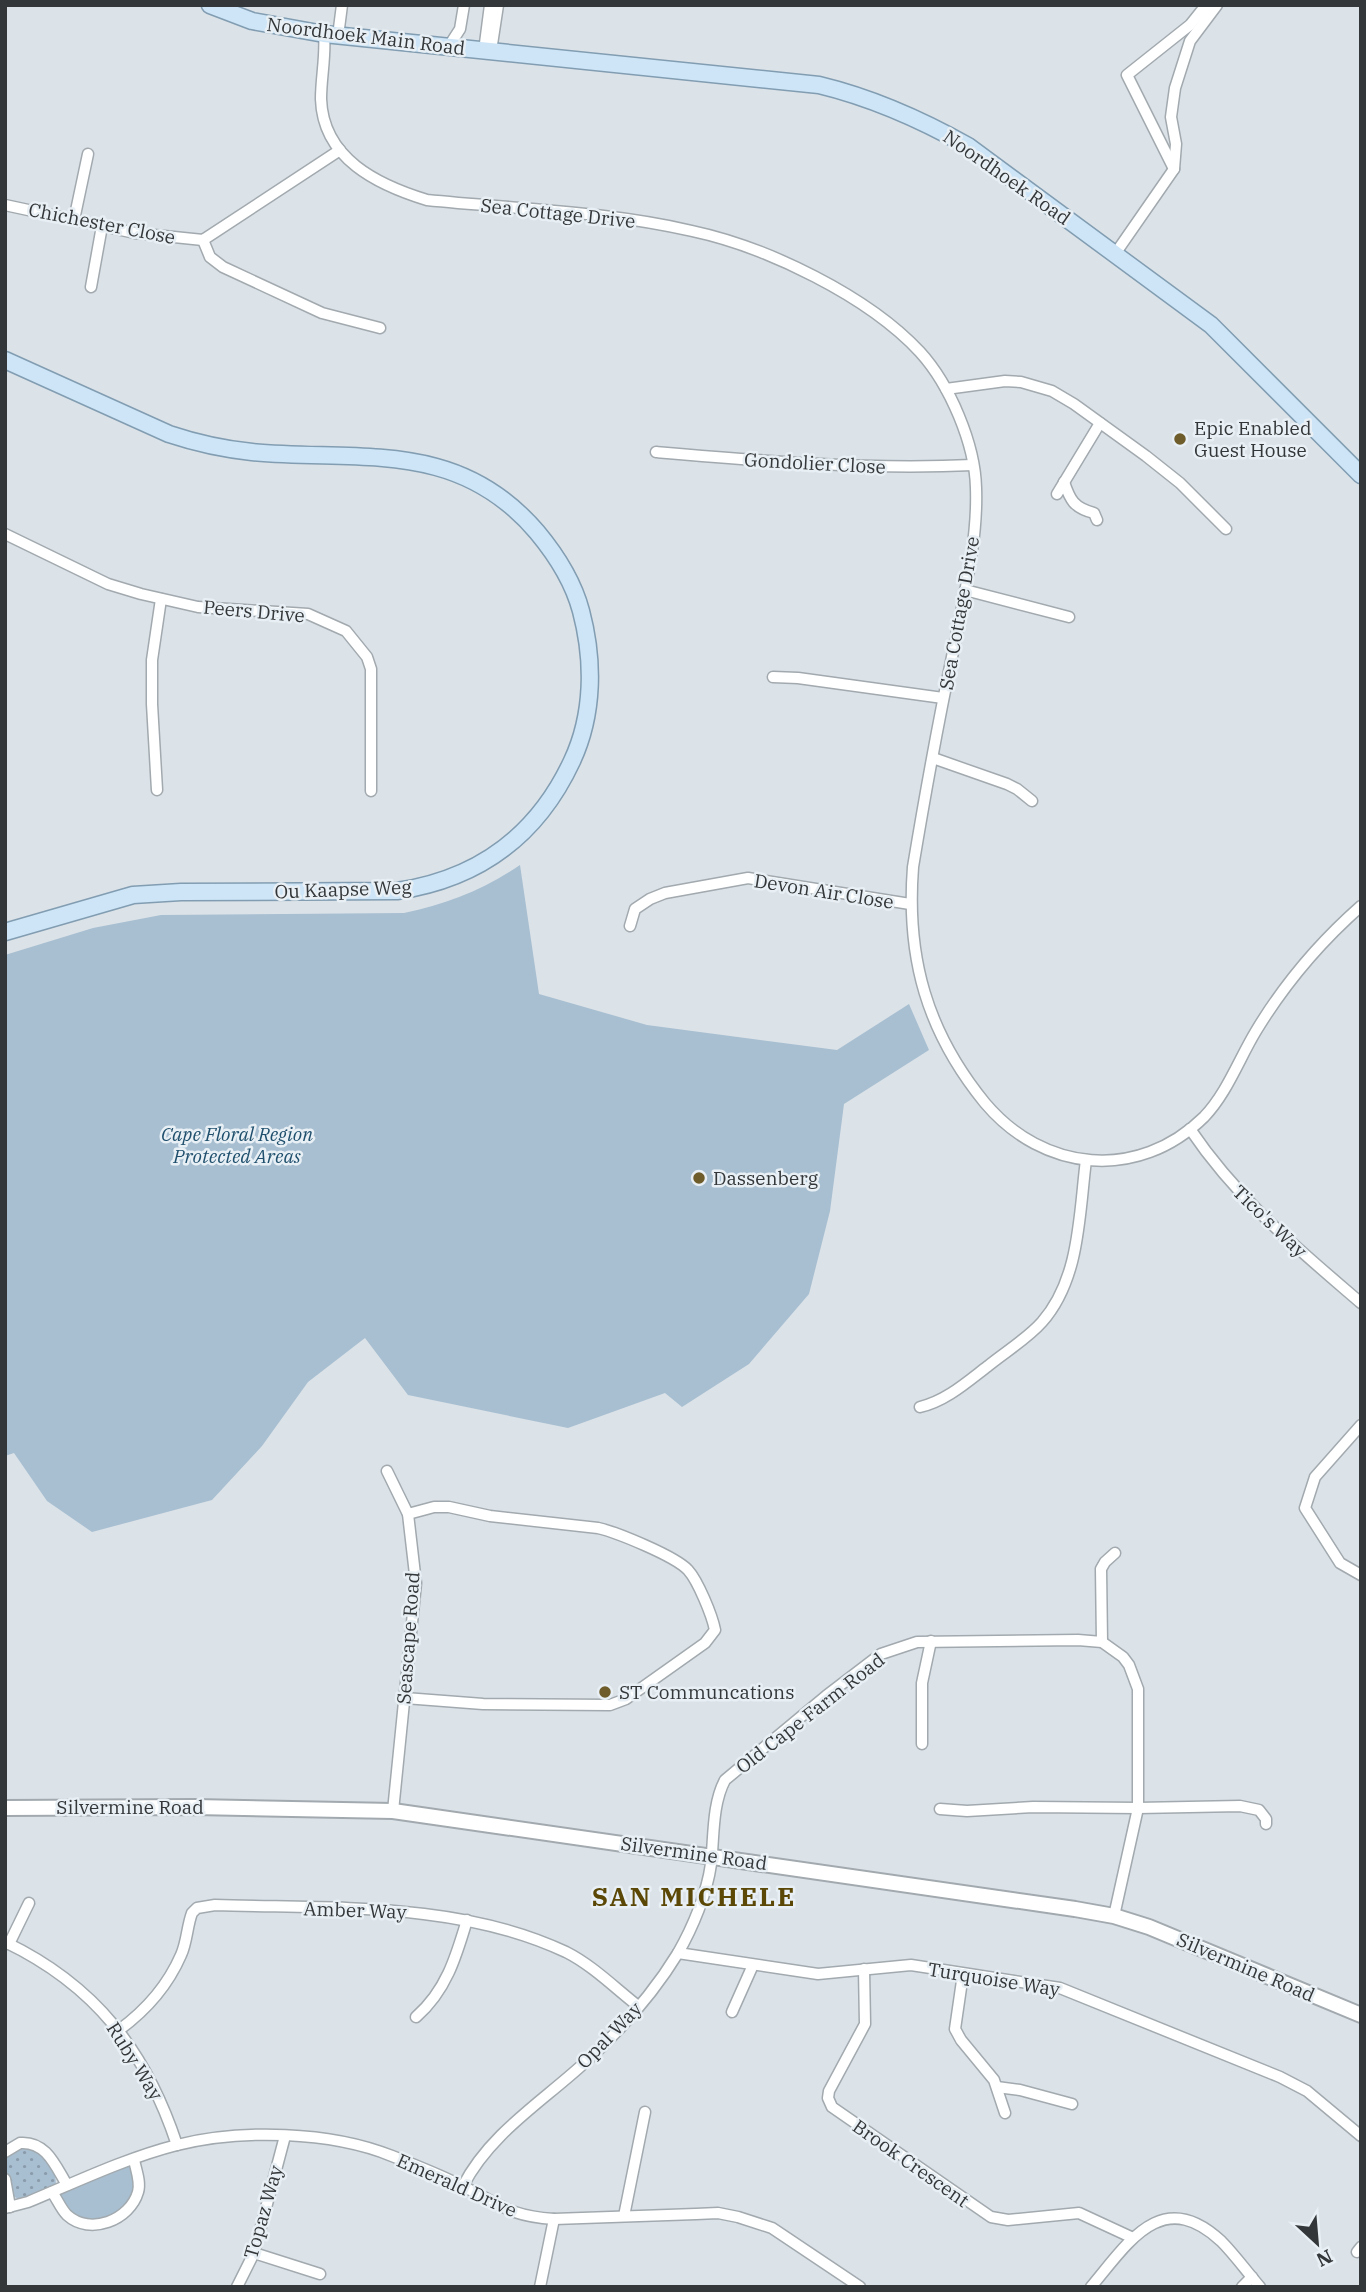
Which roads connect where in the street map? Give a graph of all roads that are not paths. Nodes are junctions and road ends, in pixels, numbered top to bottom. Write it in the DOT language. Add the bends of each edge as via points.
graph roads {
  1 [pos="210,5"];
  2 [pos="342,5"];
  3 [pos="464,5"];
  4 [pos="490,5"];
  5 [pos="498,5"];
  6 [pos="1206,5"];
  7 [pos="1217,5"];
  8 [pos="1193,28"];
  9 [pos="331,35"];
  10 [pos="449,47"];
  11 [pos="487,51"];
  12 [pos="340,150"];
  13 [pos="88,154"];
  14 [pos="1174,169"];
  15 [pos="5,205"];
  16 [pos="74,220"];
  17 [pos="102,226"];
  18 [pos="203,240"];
  19 [pos="1115,254"];
  20 [pos="91,288"];
  21 [pos="380,328"];
  22 [pos="5,360"];
  23 [pos="946,389"];
  24 [pos="1100,423"];
  25 [pos="656,452"];
  26 [pos="973,465"];
  27 [pos="1361,475"];
  28 [pos="1064,482"];
  29 [pos="1057,494"];
  30 [pos="1097,520"];
  31 [pos="1226,529"];
  32 [pos="5,534"];
  33 [pos="965,590"];
  34 [pos="161,599"];
  35 [pos="1069,617"];
  36 [pos="773,677"];
  37 [pos="943,698"];
  38 [pos="933,758"];
  39 [pos="157,790"];
  40 [pos="371,791"];
  41 [pos="1032,801"];
  42 [pos="910,904"];
  43 [pos="1361,906"];
  44 [pos="630,926"];
  45 [pos="5,932"];
  46 [pos="1190,1129"];
  47 [pos="1086,1160"];
  48 [pos="1361,1303"];
  49 [pos="920,1408"];
  50 [pos="1361,1425"];
  51 [pos="387,1471"];
  52 [pos="408,1514"];
  53 [pos="1115,1553"];
  54 [pos="1361,1575"];
  55 [pos="931,1641"];
  56 [pos="1102,1643"];
  57 [pos="405,1698"];
  58 [pos="922,1744"];
  59 [pos="5,1808"];
  60 [pos="1138,1808"];
  61 [pos="940,1809"];
  62 [pos="393,1811"];
  63 [pos="1266,1824"];
  64 [pos="712,1856"];
  65 [pos="29,1903"];
  66 [pos="1114,1916"];
  67 [pos="467,1920"];
  68 [pos="7,1943"];
  69 [pos="678,1953"];
  70 [pos="753,1965"];
  71 [pos="864,1969"];
  72 [pos="963,1973"];
  73 [pos="638,2006"];
  74 [pos="732,2012"];
  75 [pos="1361,2015"];
  76 [pos="416,2017"];
  77 [pos="119,2030"];
  78 [pos="997,2087"];
  79 [pos="1072,2104"];
  80 [pos="645,2112"];
  81 [pos="1005,2113"];
  82 [pos="285,2136"];
  83 [pos="1361,2136"];
  84 [pos="177,2145"];
  85 [pos="5,2152"];
  86 [pos="134,2160"];
  87 [pos="5,2179"];
  88 [pos="67,2185"];
  89 [pos="463,2186"];
  90 [pos="52,2192"];
  91 [pos="8,2208"];
  92 [pos="624,2216"];
  93 [pos="554,2219"];
  94 [pos="1133,2238"];
  95 [pos="254,2253"];
  96 [pos="320,2274"];
  97 [pos="1252,2277"];
  98 [pos="237,2287"];
  99 [pos="540,2287"];
  100 [pos="860,2287"];
  101 [pos="1091,2287"];
  102 [pos="1242,2287"];
  103 [pos="1260,2287"];
  1 -- 9 [label="main road, Noordhoek Main Road" via="251,21"];
  2 -- 9 [label="street, Sea Cottage Drive"];
  3 -- 10 [label="street" via="460,29"];
  4 -- 11 [label="street"];
  5 -- 11 [label="street"];
  6 -- 8 [label="street"];
  7 -- 8 [label="street"];
  8 -- 14 [label="street" via="1171,117"];
  8 -- 14 [label="street" via="1126,75"];
  9 -- 10 [label="main road, Noordhoek Main Road"];
  9 -- 12 [label="street, Sea Cottage Drive" via="321,99 326,123"];
  10 -- 11 [label="main road, Noordhoek Main Road"];
  11 -- 19 [label="main road, Noordhoek Road" via="819,85 858,94 968,146"];
  12 -- 18 [label="street, Chichester Close"];
  12 -- 23 [label="street, Sea Cottage Drive" via="370,177 427,200 647,222 739,244 815,277 886,321 920,352"];
  13 -- 16 [label="street"];
  14 -- 19 [label="street"];
  15 -- 16 [label="street, Chichester Close"];
  16 -- 17 [label="street, Chichester Close"];
  17 -- 18 [label="street, Chichester Close"];
  17 -- 20 [label="street"];
  18 -- 21 [label="street" via="210,257 223,267 314,310"];
  19 -- 27 [label="main road, Noordhoek Road" via="1212,325"];
  22 -- 45 [label="main road, Ou Kaapse Weg" via="196,443 251,452 395,457 471,481 519,513 561,563 579,604 590,665 582,731 556,791 520,835 497,854 457,875 397,891 133,895"];
  23 -- 24 [label="street" via="1021,382 1052,391"];
  23 -- 26 [label="street, Sea Cottage Drive"];
  24 -- 28 [label="street"];
  24 -- 31 [label="street" via="1180,483"];
  25 -- 26 [label="street, Gondolier Close" via="799,464"];
  26 -- 33 [label="street, Sea Cottage Drive" via="976,509"];
  28 -- 29 [label="street"];
  28 -- 30 [label="street" via="1072,503 1094,513"];
  32 -- 34 [label="street, Peers Drive" via="108,584"];
  33 -- 35 [label="street"];
  33 -- 37 [label="street, Sea Cottage Drive"];
  34 -- 39 [label="street" via="152,660"];
  34 -- 40 [label="street, Peers Drive" via="234,611 307,614 346,631 371,669"];
  36 -- 37 [label="street"];
  37 -- 38 [label="street, Sea Cottage Drive"];
  38 -- 41 [label="street" via="1007,784"];
  38 -- 42 [label="street, Sea Cottage Drive"];
  42 -- 44 [label="street, Devon Air Close" via="748,878 650,899 635,909"];
  42 -- 47 [label="street, Sea Cottage Drive" via="923,991 957,1064 993,1112 1019,1135 1060,1155"];
  43 -- 46 [label="street, Sea Cottage Drive" via="1294,974 1216,1103"];
  46 -- 47 [label="street, Sea Cottage Drive" via="1153,1151 1110,1161"];
  46 -- 48 [label="street, Tico's Way" via="1254,1209"];
  47 -- 49 [label="street" via="1070,1272 1049,1312 1035,1329 972,1378 940,1401"];
  50 -- 54 [label="street" via="1315,1477 1305,1508 1340,1563"];
  51 -- 52 [label="street, Seascape Road"];
  52 -- 57 [label="street, Seascape Road" via="416,1583"];
  52 -- 57 [label="street" via="449,1507 614,1532 685,1567 715,1630 705,1643 617,1703 483,1704"];
  53 -- 56 [label="street" via="1101,1569"];
  55 -- 56 [label="street, Old Cape Farm Road"];
  55 -- 58 [label="street" via="922,1683"];
  55 -- 64 [label="street, Old Cape Farm Road" via="881,1654 732,1772 721,1787"];
  56 -- 60 [label="street" via="1123,1657 1138,1689"];
  57 -- 62 [label="street, Seascape Road"];
  59 -- 62 [label="street, Silvermine Road"];
  60 -- 61 [label="street"];
  60 -- 63 [label="street" via="1250,1807 1263,1815"];
  60 -- 66 [label="street"];
  62 -- 64 [label="street, Silvermine Road"];
  64 -- 66 [label="street, Silvermine Road"];
  64 -- 69 [label="street, Opal Way" via="706,1885"];
  65 -- 68 [label="street"];
  66 -- 75 [label="street, Silvermine Road"];
  67 -- 73 [label="street, Amber Way" via="568,1953"];
  67 -- 76 [label="street" via="453,1967 428,2007"];
  67 -- 77 [label="street, Amber Way" via="424,1913 197,1908 181,1955 160,1989"];
  68 -- 77 [label="street, Ruby Way" via="82,1990"];
  69 -- 70 [label="street, Turquoise Way"];
  69 -- 73 [label="street, Opal Way"];
  70 -- 71 [label="street, Turquoise Way" via="818,1974"];
  70 -- 74 [label="street"];
  71 -- 72 [label="street, Turquoise Way" via="911,1965"];
  71 -- 94 [label="street, Brook Crescent" via="865,2024 829,2091 832,2107 991,2217 1008,2220 1079,2213"];
  72 -- 78 [label="street" via="955,2029"];
  72 -- 83 [label="street, Turquoise Way" via="1060,1988 1128,2015 1307,2091"];
  73 -- 89 [label="street, Opal Way" via="584,2064 495,2141"];
  77 -- 84 [label="street, Ruby Way" via="164,2108"];
  78 -- 79 [label="street"];
  78 -- 81 [label="street"];
  80 -- 92 [label="street"];
  82 -- 84 [label="street, Emerald Drive"];
  82 -- 89 [label="street, Emerald Drive" via="353,2144"];
  82 -- 95 [label="street, Topaz Way"];
  84 -- 86 [label="street, Emerald Drive"];
  85 -- 88 [label="street" via="20,2143 39,2145"];
  86 -- 88 [label="street, Emerald Drive"];
  86 -- 90 [label="street" via="137,2195 117,2219 97,2224 77,2221 66,2214"];
  87 -- 91 [label="street"];
  88 -- 90 [label="street, Emerald Drive"];
  89 -- 93 [label="street, Emerald Drive" via="516,2214"];
  90 -- 91 [label="street, Emerald Drive"];
  92 -- 93 [label="street, Emerald Drive"];
  92 -- 100 [label="street, Emerald Drive" via="718,2213 755,2221 791,2239"];
  93 -- 99 [label="street"];
  94 -- 97 [label="street" via="1149,2224 1183,2219 1222,2242"];
  94 -- 101 [label="street"];
  95 -- 96 [label="street"];
  95 -- 98 [label="street, Topaz Way"];
  97 -- 102 [label="street"];
  97 -- 103 [label="street"];
}
